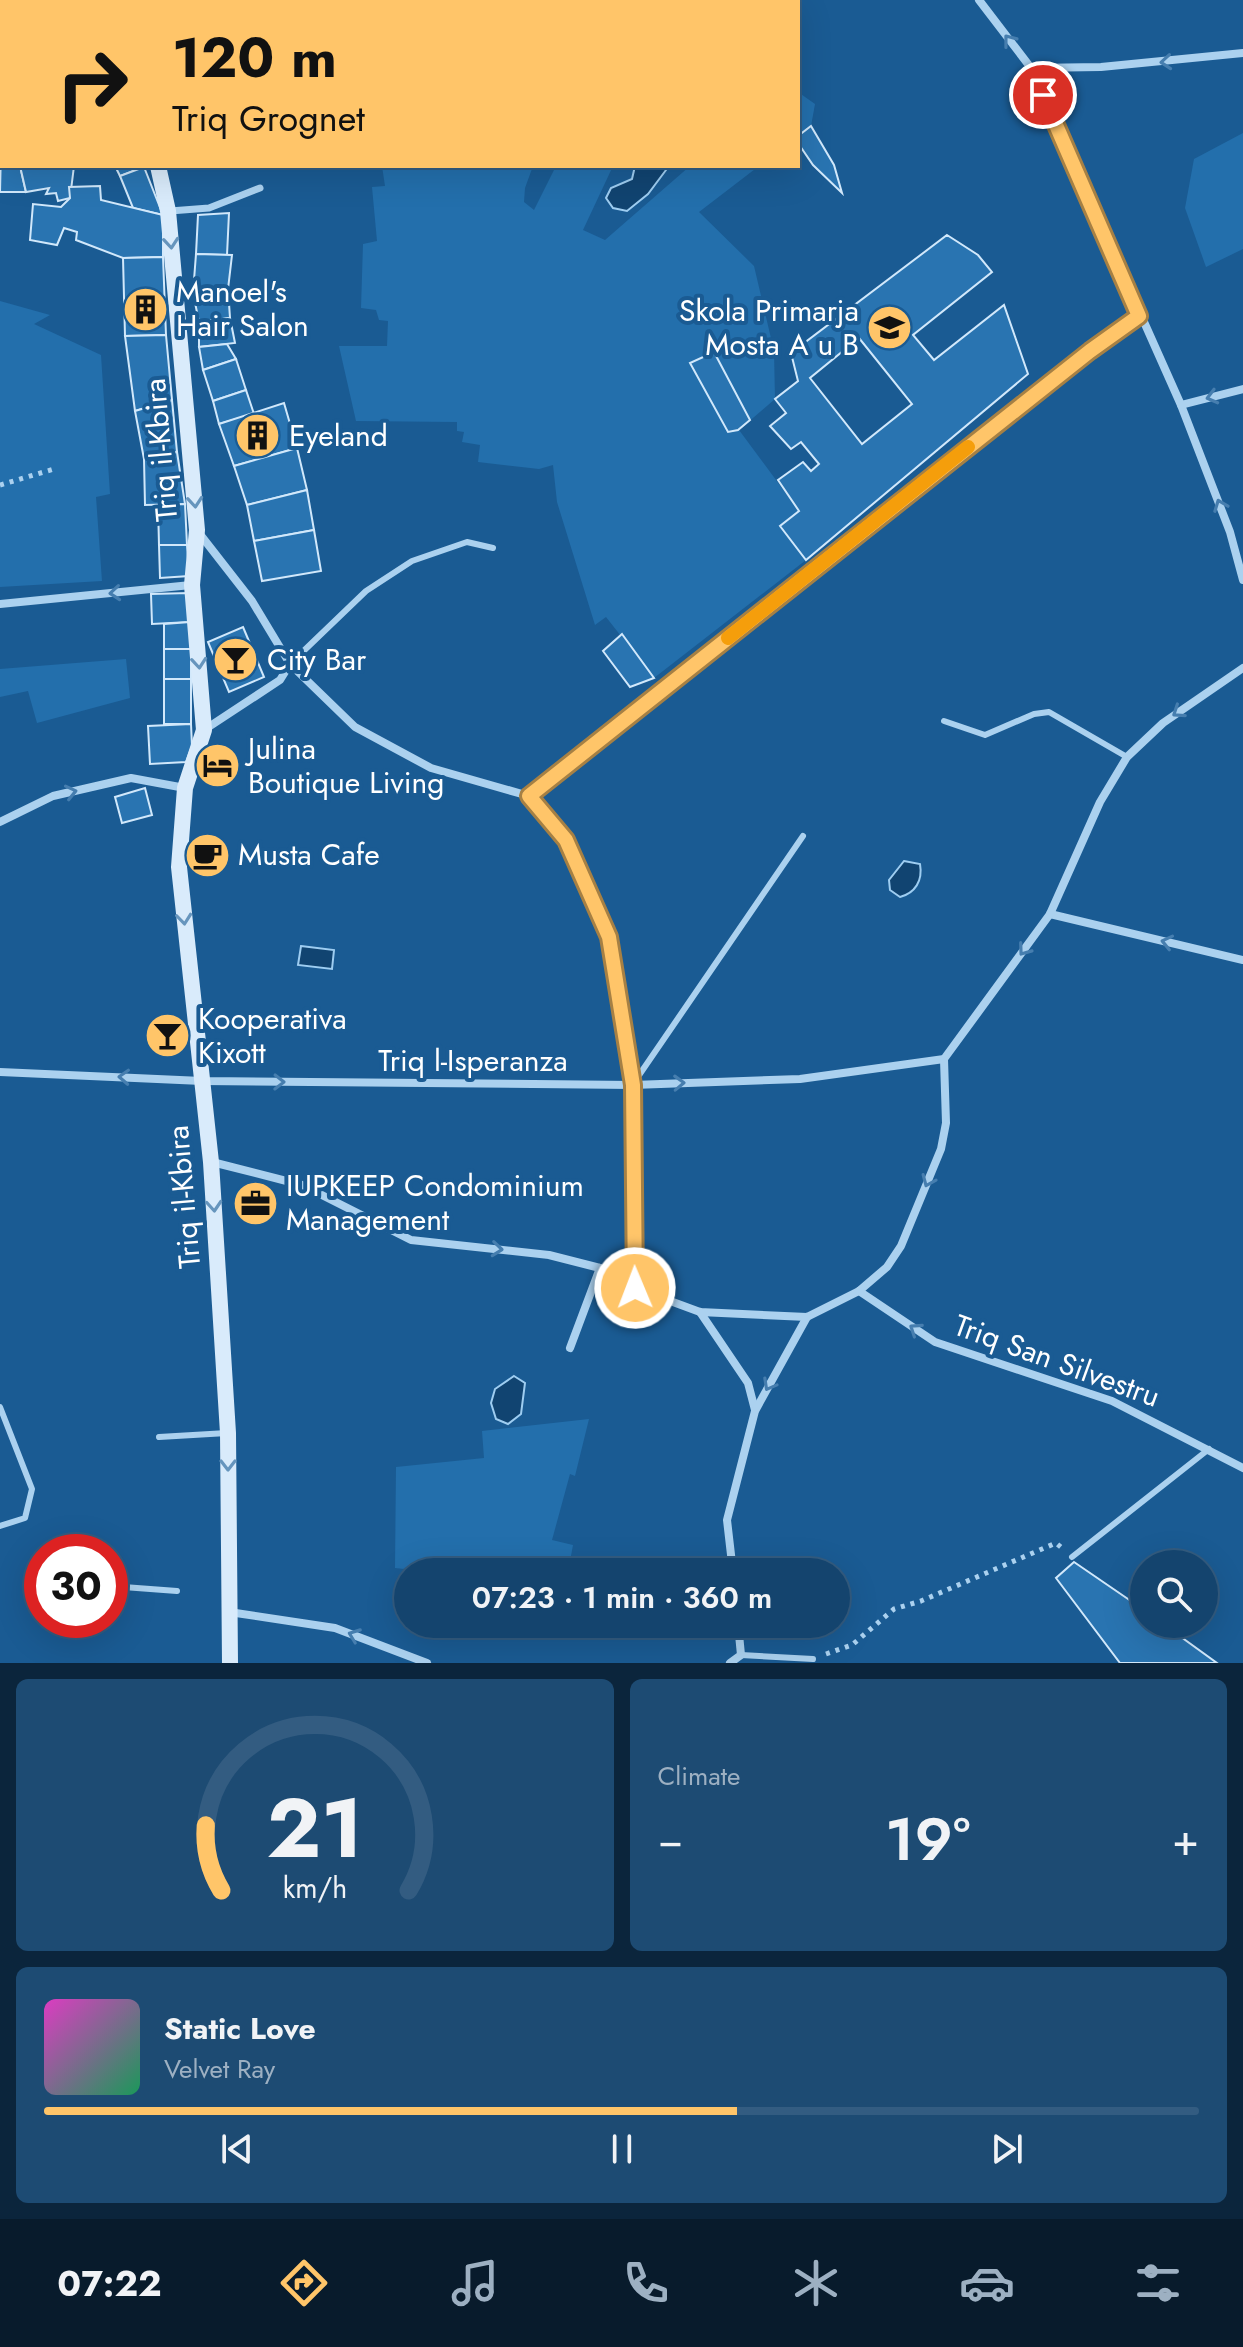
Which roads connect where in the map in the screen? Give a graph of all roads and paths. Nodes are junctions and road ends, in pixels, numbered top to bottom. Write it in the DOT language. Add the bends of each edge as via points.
graph roads {
  1 [pos="979,0"];
  2 [pos="1243,53"];
  3 [pos="1031,68"];
  4 [pos="158,168"];
  5 [pos="260,188"];
  6 [pos="168,211"];
  7 [pos="1139,316"];
  8 [pos="1243,389"];
  9 [pos="1181,405"];
  10 [pos="54,469"];
  11 [pos="0,485"];
  12 [pos="197,530"];
  13 [pos="493,548"];
  14 [pos="1243,580"];
  15 [pos="192,585"];
  16 [pos="0,604"];
  17 [pos="290,664"];
  18 [pos="1243,668"];
  19 [pos="944,721"];
  20 [pos="204,730"];
  21 [pos="1127,757"];
  22 [pos="185,788"];
  23 [pos="529,796"];
  24 [pos="0,822"];
  25 [pos="803,836"];
  26 [pos="1050,914"];
  27 [pos="1243,960"];
  28 [pos="944,1059"];
  29 [pos="0,1072"];
  30 [pos="202,1081"];
  31 [pos="633,1085"];
  32 [pos="211,1162"];
  33 [pos="600,1268"];
  34 [pos="635,1288"];
  35 [pos="859,1291"];
  36 [pos="700,1312"];
  37 [pos="807,1317"];
  38 [pos="570,1348"];
  39 [pos="0,1407"];
  40 [pos="755,1411"];
  41 [pos="228,1433"];
  42 [pos="159,1437"];
  43 [pos="1209,1449"];
  44 [pos="1243,1468"];
  45 [pos="0,1526"];
  46 [pos="1072,1557"];
  47 [pos="731,1558"];
  48 [pos="128,1587"];
  49 [pos="177,1591"];
  50 [pos="229,1612"];
  51 [pos="739,1638"];
  52 [pos="741,1655"];
  53 [pos="813,1659"];
  54 [pos="230,1663"];
  55 [pos="427,1663"];
  56 [pos="730,1663"];
  3 -- 1 [label="street, one-way"];
  2 -- 3 [label="street, one-way"];
  3 -- 7 [label="street"];
  4 -- 6 [label="main road, Triq il-Kbira"];
  5 -- 6 [label="street" via="209,208"];
  6 -- 12 [label="main road, Triq il-Kbira, one-way"];
  7 -- 9 [label="street"];
  7 -- 23 [label="street"];
  8 -- 9 [label="street, one-way"];
  14 -- 9 [label="street, one-way"];
  10 -- 11 [label="path"];
  12 -- 15 [label="main road, Triq il-Kbira"];
  12 -- 17 [label="street" via="252,601"];
  13 -- 17 [label="lane" via="467,542 412,561 366,591"];
  15 -- 16 [label="street, one-way"];
  15 -- 20 [label="main road, Triq il-Kbira, one-way"];
  17 -- 20 [label="street" via="280,680"];
  17 -- 23 [label="street" via="355,727 431,768"];
  18 -- 21 [label="street, one-way" via="1163,723"];
  19 -- 21 [label="lane" via="985,735 1049,712"];
  20 -- 22 [label="main road, Triq il-Kbira"];
  21 -- 26 [label="street" via="1100,802"];
  24 -- 22 [label="street, one-way" via="53,796 131,778"];
  22 -- 30 [label="main road, Triq il-Kbira, one-way" via="179,867"];
  23 -- 31 [label="street" via="566,840 609,937"];
  25 -- 31 [label="lane"];
  27 -- 26 [label="street, one-way"];
  26 -- 28 [label="street, one-way"];
  31 -- 28 [label="street, Triq l-Isperanza, one-way" via="800,1079"];
  28 -- 35 [label="street, one-way" via="946,1123 941,1149 901,1246 887,1267"];
  30 -- 29 [label="street, Triq l-Isperanza, one-way"];
  30 -- 31 [label="street, Triq l-Isperanza, one-way"];
  30 -- 32 [label="main road, Triq il-Kbira"];
  31 -- 34 [label="street"];
  32 -- 33 [label="street, one-way" via="302,1185 411,1240 549,1255"];
  32 -- 41 [label="main road, Triq il-Kbira, one-way"];
  33 -- 34 [label="street"];
  33 -- 38 [label="street"];
  34 -- 36 [label="street"];
  35 -- 37 [label="street"];
  43 -- 35 [label="street, Triq San Silvestru, one-way" via="1112,1401 945,1346"];
  36 -- 37 [label="street"];
  36 -- 40 [label="street" via="748,1383"];
  37 -- 40 [label="street, one-way"];
  39 -- 45 [label="lane" via="32,1489 25,1518"];
  40 -- 47 [label="street" via="727,1520"];
  41 -- 42 [label="lane"];
  41 -- 50 [label="main road, Triq il-Kbira, one-way"];
  43 -- 44 [label="street, Triq San Silvestru"];
  43 -- 46 [label="lane"];
  46 -- 53 [label="path" via="1056,1543 894,1609 852,1645"];
  48 -- 49 [label="lane"];
  50 -- 54 [label="main road, Triq il-Kbira"];
  55 -- 50 [label="street, one-way" via="335,1628"];
  51 -- 52 [label="street"];
  52 -- 53 [label="lane"];
  52 -- 56 [label="street"];
}
